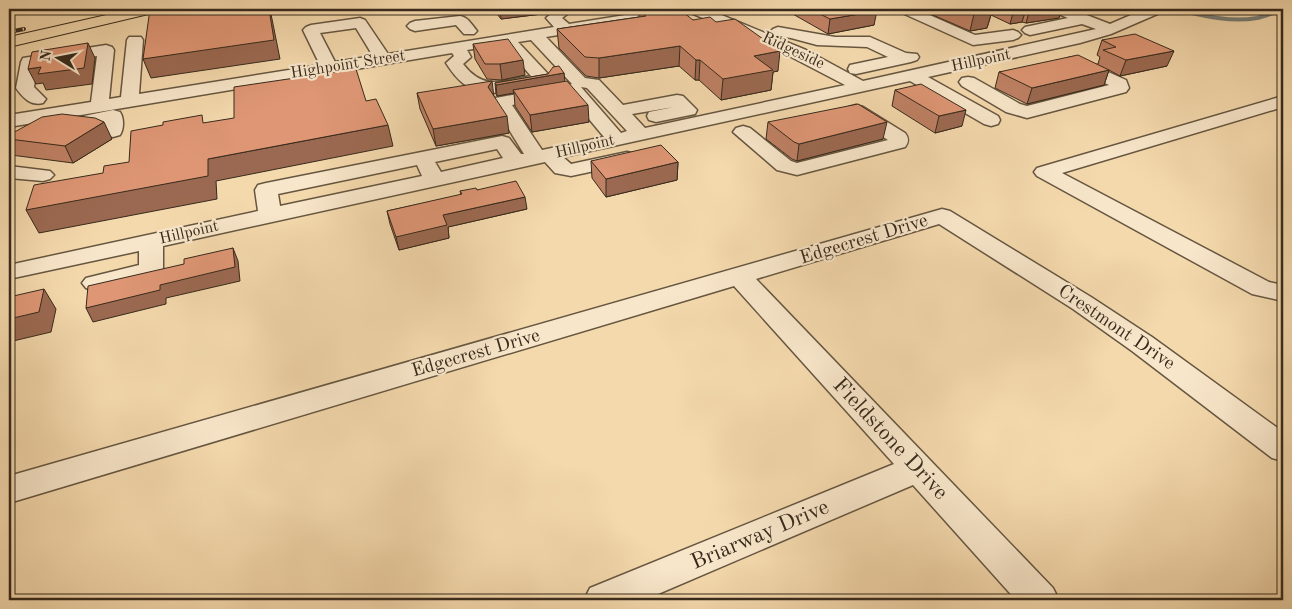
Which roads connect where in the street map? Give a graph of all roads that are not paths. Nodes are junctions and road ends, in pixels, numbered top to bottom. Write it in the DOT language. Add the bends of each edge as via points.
graph roads {
  1 [pos="117,9"];
  2 [pos="152,9"];
  3 [pos="567,9"];
  4 [pos="695,9"];
  5 [pos="905,9"];
  6 [pos="1059,9"];
  7 [pos="1151,12"];
  8 [pos="625,13"];
  9 [pos="553,18"];
  10 [pos="1083,19"];
  11 [pos="608,22"];
  12 [pos="992,22"];
  13 [pos="1013,28"];
  14 [pos="565,29"];
  15 [pos="1030,30"];
  16 [pos="1109,30"];
  17 [pos="749,31"];
  18 [pos="420,32"];
  19 [pos="9,34"];
  20 [pos="538,39"];
  21 [pos="135,40"];
  22 [pos="9,42"];
  23 [pos="511,43"];
  24 [pos="1060,44"];
  25 [pos="888,50"];
  26 [pos="460,52"];
  27 [pos="1045,55"];
  28 [pos="382,59"];
  29 [pos="841,59"];
  30 [pos="905,59"];
  31 [pos="355,64"];
  32 [pos="330,68"];
  33 [pos="946,69"];
  34 [pos="914,76"];
  35 [pos="995,77"];
  36 [pos="968,82"];
  37 [pos="237,84"];
  38 [pos="102,88"];
  39 [pos="846,94"];
  40 [pos="37,100"];
  41 [pos="130,101"];
  42 [pos="1283,101"];
  43 [pos="98,106"];
  44 [pos="880,112"];
  45 [pos="726,116"];
  46 [pos="991,120"];
  47 [pos="9,121"];
  48 [pos="30,127"];
  49 [pos="624,129"];
  50 [pos="113,131"];
  51 [pos="539,152"];
  52 [pos="447,154"];
  53 [pos="423,158"];
  54 [pos="516,162"];
  55 [pos="9,172"];
  56 [pos="43,175"];
  57 [pos="460,175"];
  58 [pos="434,180"];
  59 [pos="270,216"];
  60 [pos="942,216"];
  61 [pos="227,225"];
  62 [pos="151,242"];
  63 [pos="9,264"];
  64 [pos="9,272"];
  65 [pos="740,276"];
  66 [pos="95,283"];
  67 [pos="1283,293"];
  68 [pos="1283,448"];
  69 [pos="917,469"];
  70 [pos="9,490"];
  71 [pos="603,600"];
  72 [pos="1040,600"];
  1 -- 19 [label="highway"];
  2 -- 22 [label="highway"];
  3 -- 9 [label="street"];
  4 -- 8 [label="street, Highpoint Street"];
  4 -- 17 [label="street, Ridgeside"];
  5 -- 13 [label="street" via="973,40 983,40"];
  6 -- 10 [label="street"];
  7 -- 16 [label="street, Hillpoint"];
  8 -- 11 [label="street, Highpoint Street"];
  9 -- 14 [label="street"];
  9 -- 18 [label="street" via="469,30"];
  10 -- 15 [label="street"];
  10 -- 16 [label="street"];
  11 -- 14 [label="street, Highpoint Street"];
  11 -- 20 [label="street" via="618,31"];
  12 -- 13 [label="street"];
  13 -- 15 [label="street"];
  13 -- 27 [label="street"];
  14 -- 20 [label="street, Highpoint Street"];
  15 -- 24 [label="street"];
  16 -- 24 [label="street, Hillpoint"];
  17 -- 25 [label="street" via="792,33 835,42 870,42"];
  17 -- 39 [label="street, Ridgeside" via="818,61"];
  18 -- 26 [label="street, Highpoint Street"];
  18 -- 28 [label="street, Highpoint Street"];
  20 -- 23 [label="street, Highpoint Street"];
  20 -- 49 [label="street" via="580,82 593,84"];
  21 -- 41 [label="street"];
  23 -- 26 [label="street, Highpoint Street"];
  23 -- 26 [label="street" via="543,79 487,88 466,79 454,63"];
  24 -- 27 [label="street, Hillpoint"];
  25 -- 29 [label="street"];
  25 -- 30 [label="street"];
  25 -- 30 [label="street" via="923,49"];
  27 -- 33 [label="street, Hillpoint"];
  27 -- 36 [label="street" via="1073,62 1121,85 1117,89 1027,112 1012,108"];
  28 -- 31 [label="street, Highpoint Street"];
  28 -- 32 [label="street" via="360,23 311,30"];
  30 -- 39 [label="street"];
  31 -- 32 [label="street, Highpoint Street"];
  31 -- 37 [label="street" via="360,78 241,98"];
  32 -- 37 [label="street, Highpoint Street"];
  33 -- 34 [label="street, Hillpoint"];
  33 -- 36 [label="street"];
  34 -- 39 [label="street, Hillpoint"];
  34 -- 46 [label="street"];
  35 -- 36 [label="street"];
  37 -- 41 [label="street, Highpoint Street"];
  38 -- 40 [label="street"];
  38 -- 40 [label="street" via="106,50 34,61 30,62 25,88"];
  38 -- 43 [label="street"];
  39 -- 44 [label="street"];
  39 -- 45 [label="street, Hillpoint"];
  39 -- 45 [label="street" via="898,137 898,143 797,169 784,166 752,131"];
  40 -- 48 [label="street"];
  41 -- 43 [label="street, Highpoint Street"];
  42 -- 67 [label="street" via="1044,172 1260,288"];
  43 -- 48 [label="street, Highpoint Street"];
  45 -- 49 [label="street, Hillpoint"];
  47 -- 48 [label="street, Highpoint Street"];
  48 -- 50 [label="street" via="113,116"];
  49 -- 51 [label="street, Hillpoint"];
  49 -- 51 [label="street" via="645,150 643,154 571,170 562,169"];
  49 -- 51 [label="street" via="573,89 501,102"];
  51 -- 54 [label="street, Hillpoint"];
  52 -- 53 [label="street"];
  52 -- 54 [label="street" via="502,142"];
  52 -- 57 [label="street"];
  53 -- 58 [label="street"];
  53 -- 59 [label="street" via="266,190"];
  54 -- 57 [label="street, Hillpoint"];
  55 -- 56 [label="street"];
  57 -- 58 [label="street, Hillpoint"];
  58 -- 59 [label="street, Hillpoint"];
  59 -- 61 [label="street, Hillpoint"];
  60 -- 65 [label="street, Edgecrest Drive"];
  60 -- 68 [label="street, Crestmont Drive" via="1112,323"];
  61 -- 62 [label="street, Hillpoint"];
  61 -- 63 [label="street" via="225,208 30,251"];
  62 -- 64 [label="street, Hillpoint"];
  62 -- 66 [label="street" via="151,269"];
  65 -- 69 [label="street, Fieldstone Drive"];
  65 -- 70 [label="street, Edgecrest Drive"];
  69 -- 71 [label="street, Briarway Drive"];
  69 -- 72 [label="street, Fieldstone Drive"];
}
